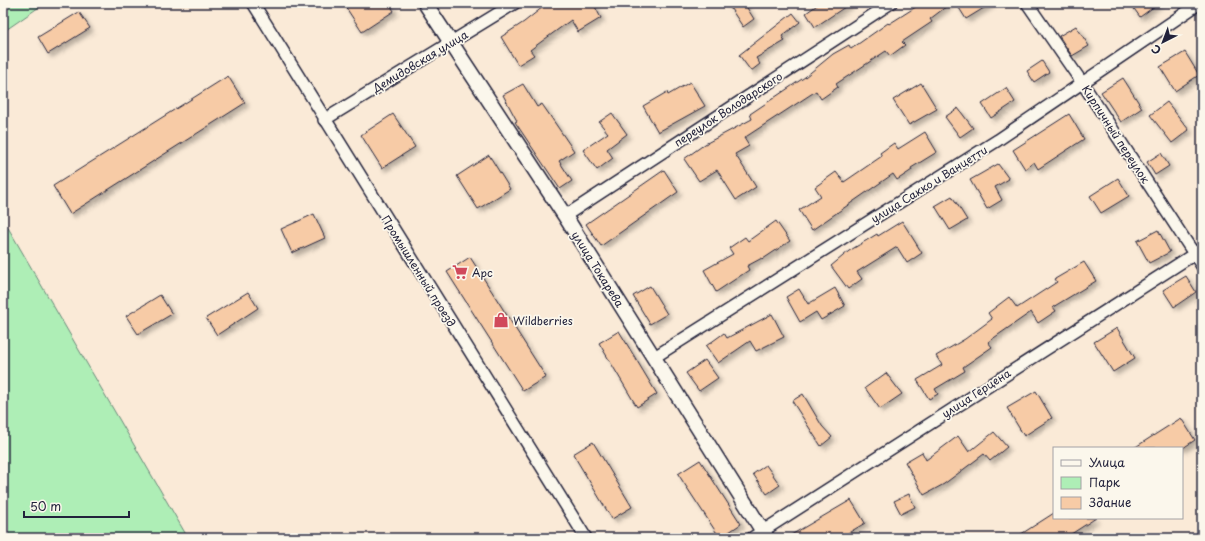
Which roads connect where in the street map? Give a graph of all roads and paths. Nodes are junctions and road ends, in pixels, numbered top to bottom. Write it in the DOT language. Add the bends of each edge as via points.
graph roads {
  1 [pos="253,3"];
  2 [pos="425,3"];
  3 [pos="515,3"];
  4 [pos="891,3"];
  5 [pos="1027,3"];
  6 [pos="1200,3"];
  7 [pos="451,42"];
  8 [pos="1083,84"];
  9 [pos="324,120"];
  10 [pos="565,216"];
  11 [pos="1198,251"];
  12 [pos="1202,266"];
  13 [pos="653,358"];
  14 [pos="761,536"];
  15 [pos="586,538"];
  1 -- 9 [label="street, Промышленный проезд"];
  2 -- 7 [label="street, улица Токарева"];
  3 -- 7 [label="street, Демидовская улица"];
  4 -- 10 [label="street, переулок Володарского"];
  5 -- 8 [label="street, Кирпичный переулок"];
  6 -- 8 [label="street, улица Сакко и Ванцетти"];
  7 -- 9 [label="street, Демидовская улица"];
  7 -- 10 [label="street, улица Токарева"];
  8 -- 11 [label="street, Кирпичный переулок"];
  8 -- 13 [label="street, улица Сакко и Ванцетти"];
  9 -- 15 [label="street, Промышленный проезд"];
  10 -- 13 [label="street, улица Токарева"];
  11 -- 12 [label="street, Кирпичный переулок"];
  11 -- 14 [label="street, улица Герцена" via="859,468"];
  13 -- 14 [label="street, улица Токарева"];
}
